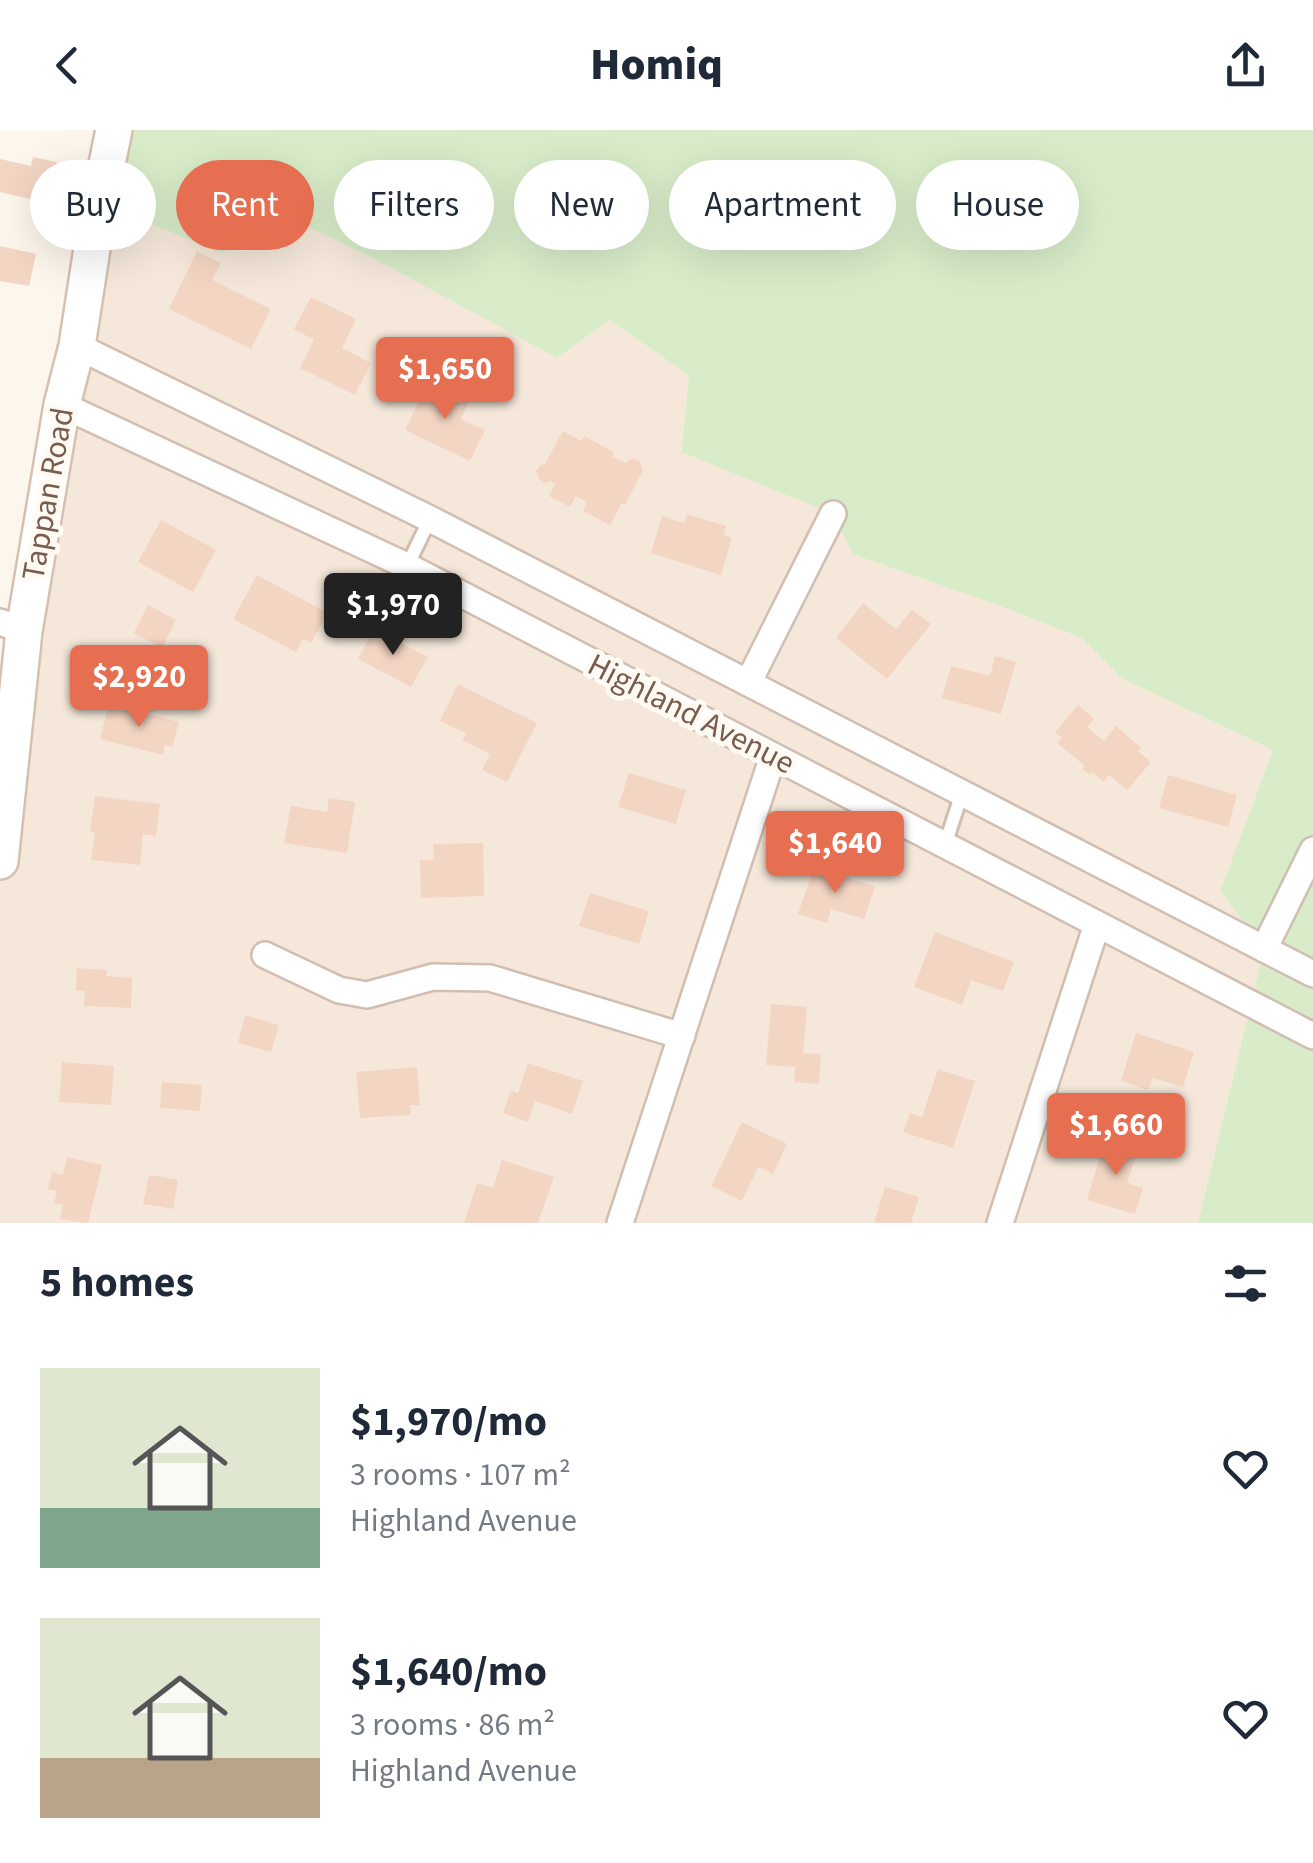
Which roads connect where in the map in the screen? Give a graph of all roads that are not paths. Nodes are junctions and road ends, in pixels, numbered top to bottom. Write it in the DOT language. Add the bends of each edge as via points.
graph roads {
  1 [pos="114,130"];
  2 [pos="77,346"];
  3 [pos="62,406"];
  4 [pos="833,514"];
  5 [pos="430,519"];
  6 [pos="407,566"];
  7 [pos="12,627"];
  8 [pos="748,683"];
  9 [pos="773,756"];
  10 [pos="962,793"];
  11 [pos="1,845"];
  12 [pos="946,846"];
  13 [pos="1313,850"];
  14 [pos="1097,924"];
  15 [pos="1264,949"];
  16 [pos="265,955"];
  17 [pos="1313,974"];
  18 [pos="682,1036"];
  19 [pos="1313,1036"];
  20 [pos="620,1223"];
  21 [pos="1000,1223"];
  1 -- 2 [label="street, Tappan Road"];
  2 -- 3 [label="street, Tappan Road"];
  2 -- 5 [label="street, Highland Avenue"];
  3 -- 6 [label="street, Highland Avenue"];
  3 -- 7 [label="street, Tappan Road"];
  4 -- 8 [label="street"];
  5 -- 6 [label="lane"];
  5 -- 8 [label="street, Highland Avenue"];
  6 -- 9 [label="street, Highland Avenue"];
  7 -- 11 [label="street, Tappan Road"];
  8 -- 10 [label="street, Highland Avenue"];
  9 -- 12 [label="street, Highland Avenue"];
  9 -- 18 [label="street"];
  10 -- 12 [label="lane"];
  10 -- 15 [label="street, Highland Avenue"];
  12 -- 14 [label="street, Highland Avenue"];
  13 -- 15 [label="street"];
  14 -- 19 [label="street, Highland Avenue"];
  14 -- 21 [label="street"];
  15 -- 17 [label="street, Highland Avenue"];
  16 -- 18 [label="street" via="339,990 367,995 433,977 490,978"];
  18 -- 20 [label="street"];
}
